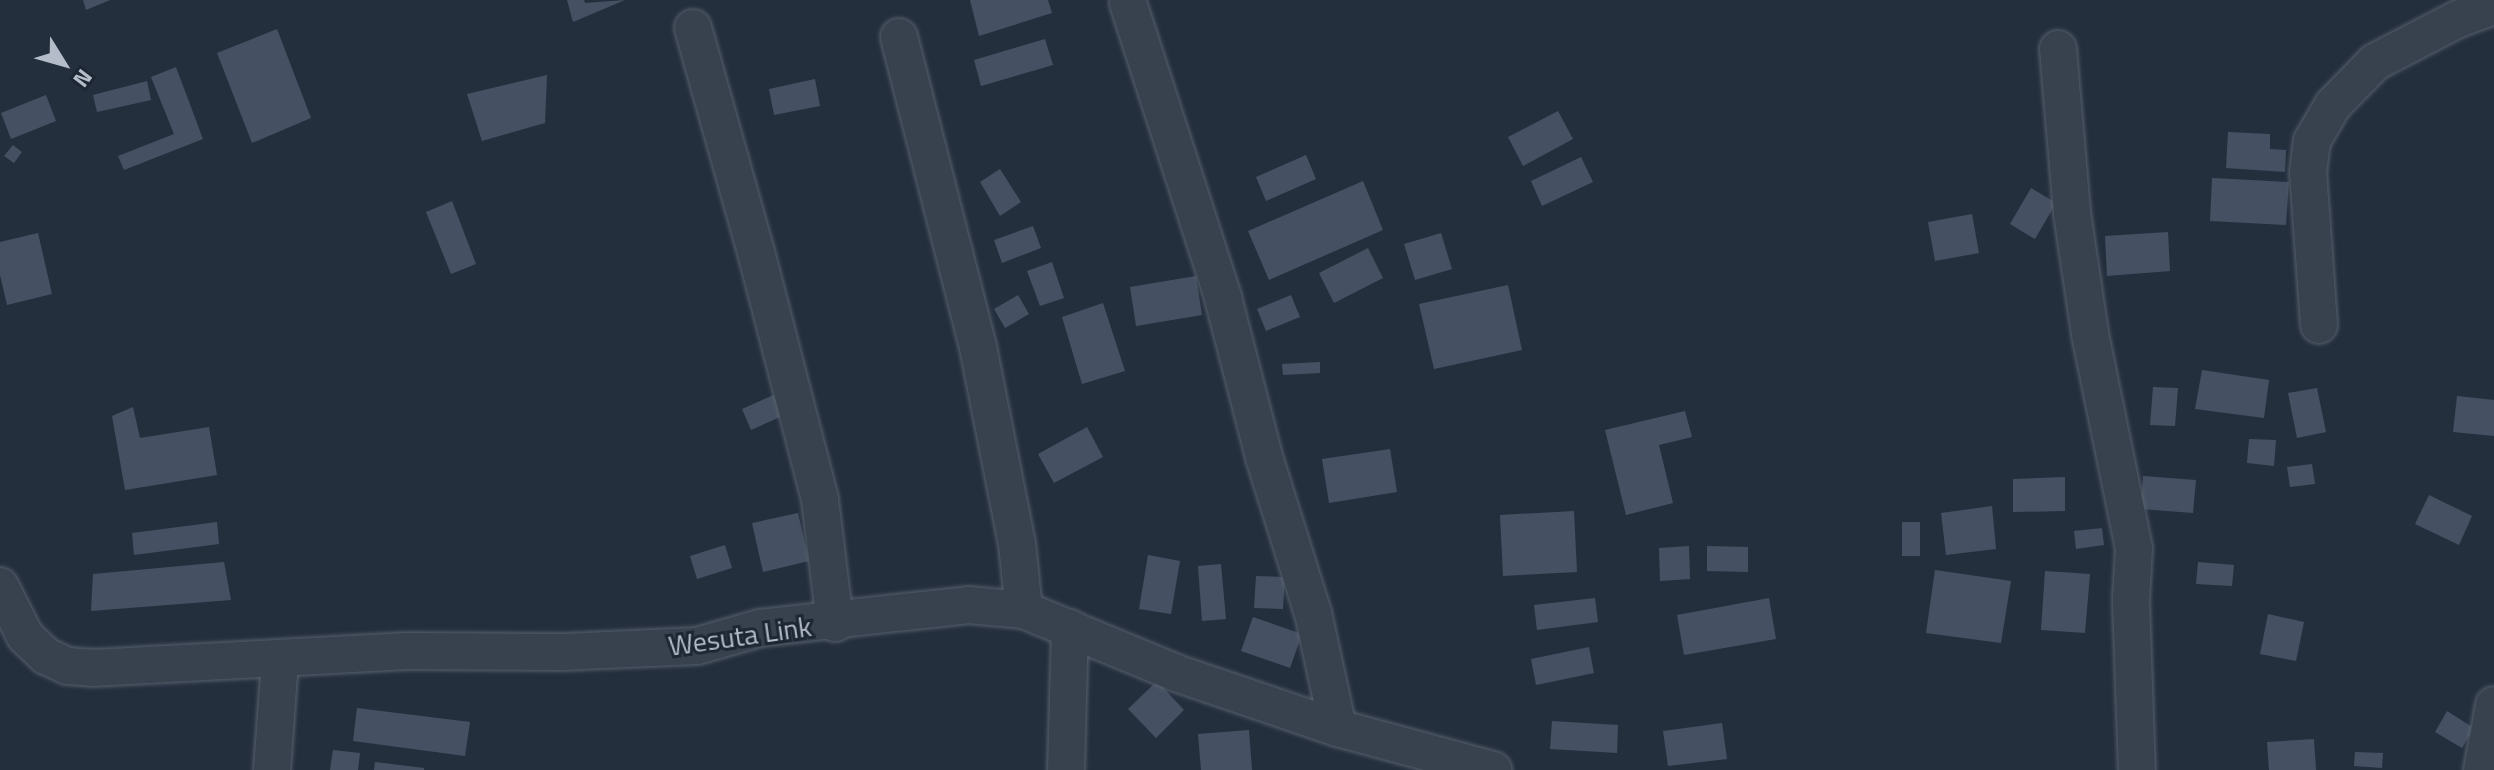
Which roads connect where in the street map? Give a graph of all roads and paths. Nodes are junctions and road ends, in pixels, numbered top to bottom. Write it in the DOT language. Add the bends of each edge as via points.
graph roads {
  1 [pos="1128,3"];
  2 [pos="2494,6"];
  3 [pos="693,28"];
  4 [pos="899,37"];
  5 [pos="2058,49"];
  6 [pos="2319,325"];
  7 [pos="0,586"];
  8 [pos="1024,610"];
  9 [pos="835,623"];
  10 [pos="1070,628"];
  11 [pos="280,660"];
  12 [pos="2494,705"];
  13 [pos="1338,728"];
  14 [pos="1432,763"];
  15 [pos="272,770"];
  16 [pos="1066,770"];
  17 [pos="1493,770"];
  18 [pos="2137,770"];
  19 [pos="2482,770"];
  1 -- 13 [label="street" via="1223,298 1264,457 1313,613"];
  2 -- 6 [label="street" via="2375,62 2333,105 2312,141 2308,173"];
  3 -- 9 [label="street" via="820,500"];
  4 -- 8 [label="street" via="978,347 1017,544"];
  5 -- 18 [label="street" via="2072,213 2090,334 2134,548"];
  7 -- 11 [label="street, Wesuta Link" via="25,636 46,656 67,666"];
  8 -- 9 [label="street, Wesuta Link" via="969,605"];
  8 -- 10 [label="street, Wesuta Link"];
  9 -- 11 [label="street, Wesuta Link" via="760,628 697,646 408,651"];
  10 -- 13 [label="street, Wesuta Link" via="1176,673"];
  10 -- 16 [label="street"];
  11 -- 15 [label="street"];
  12 -- 19 [label="street"];
  13 -- 14 [label="street, Wesuta Link"];
  14 -- 17 [label="street, Wesuta Link"];
}
